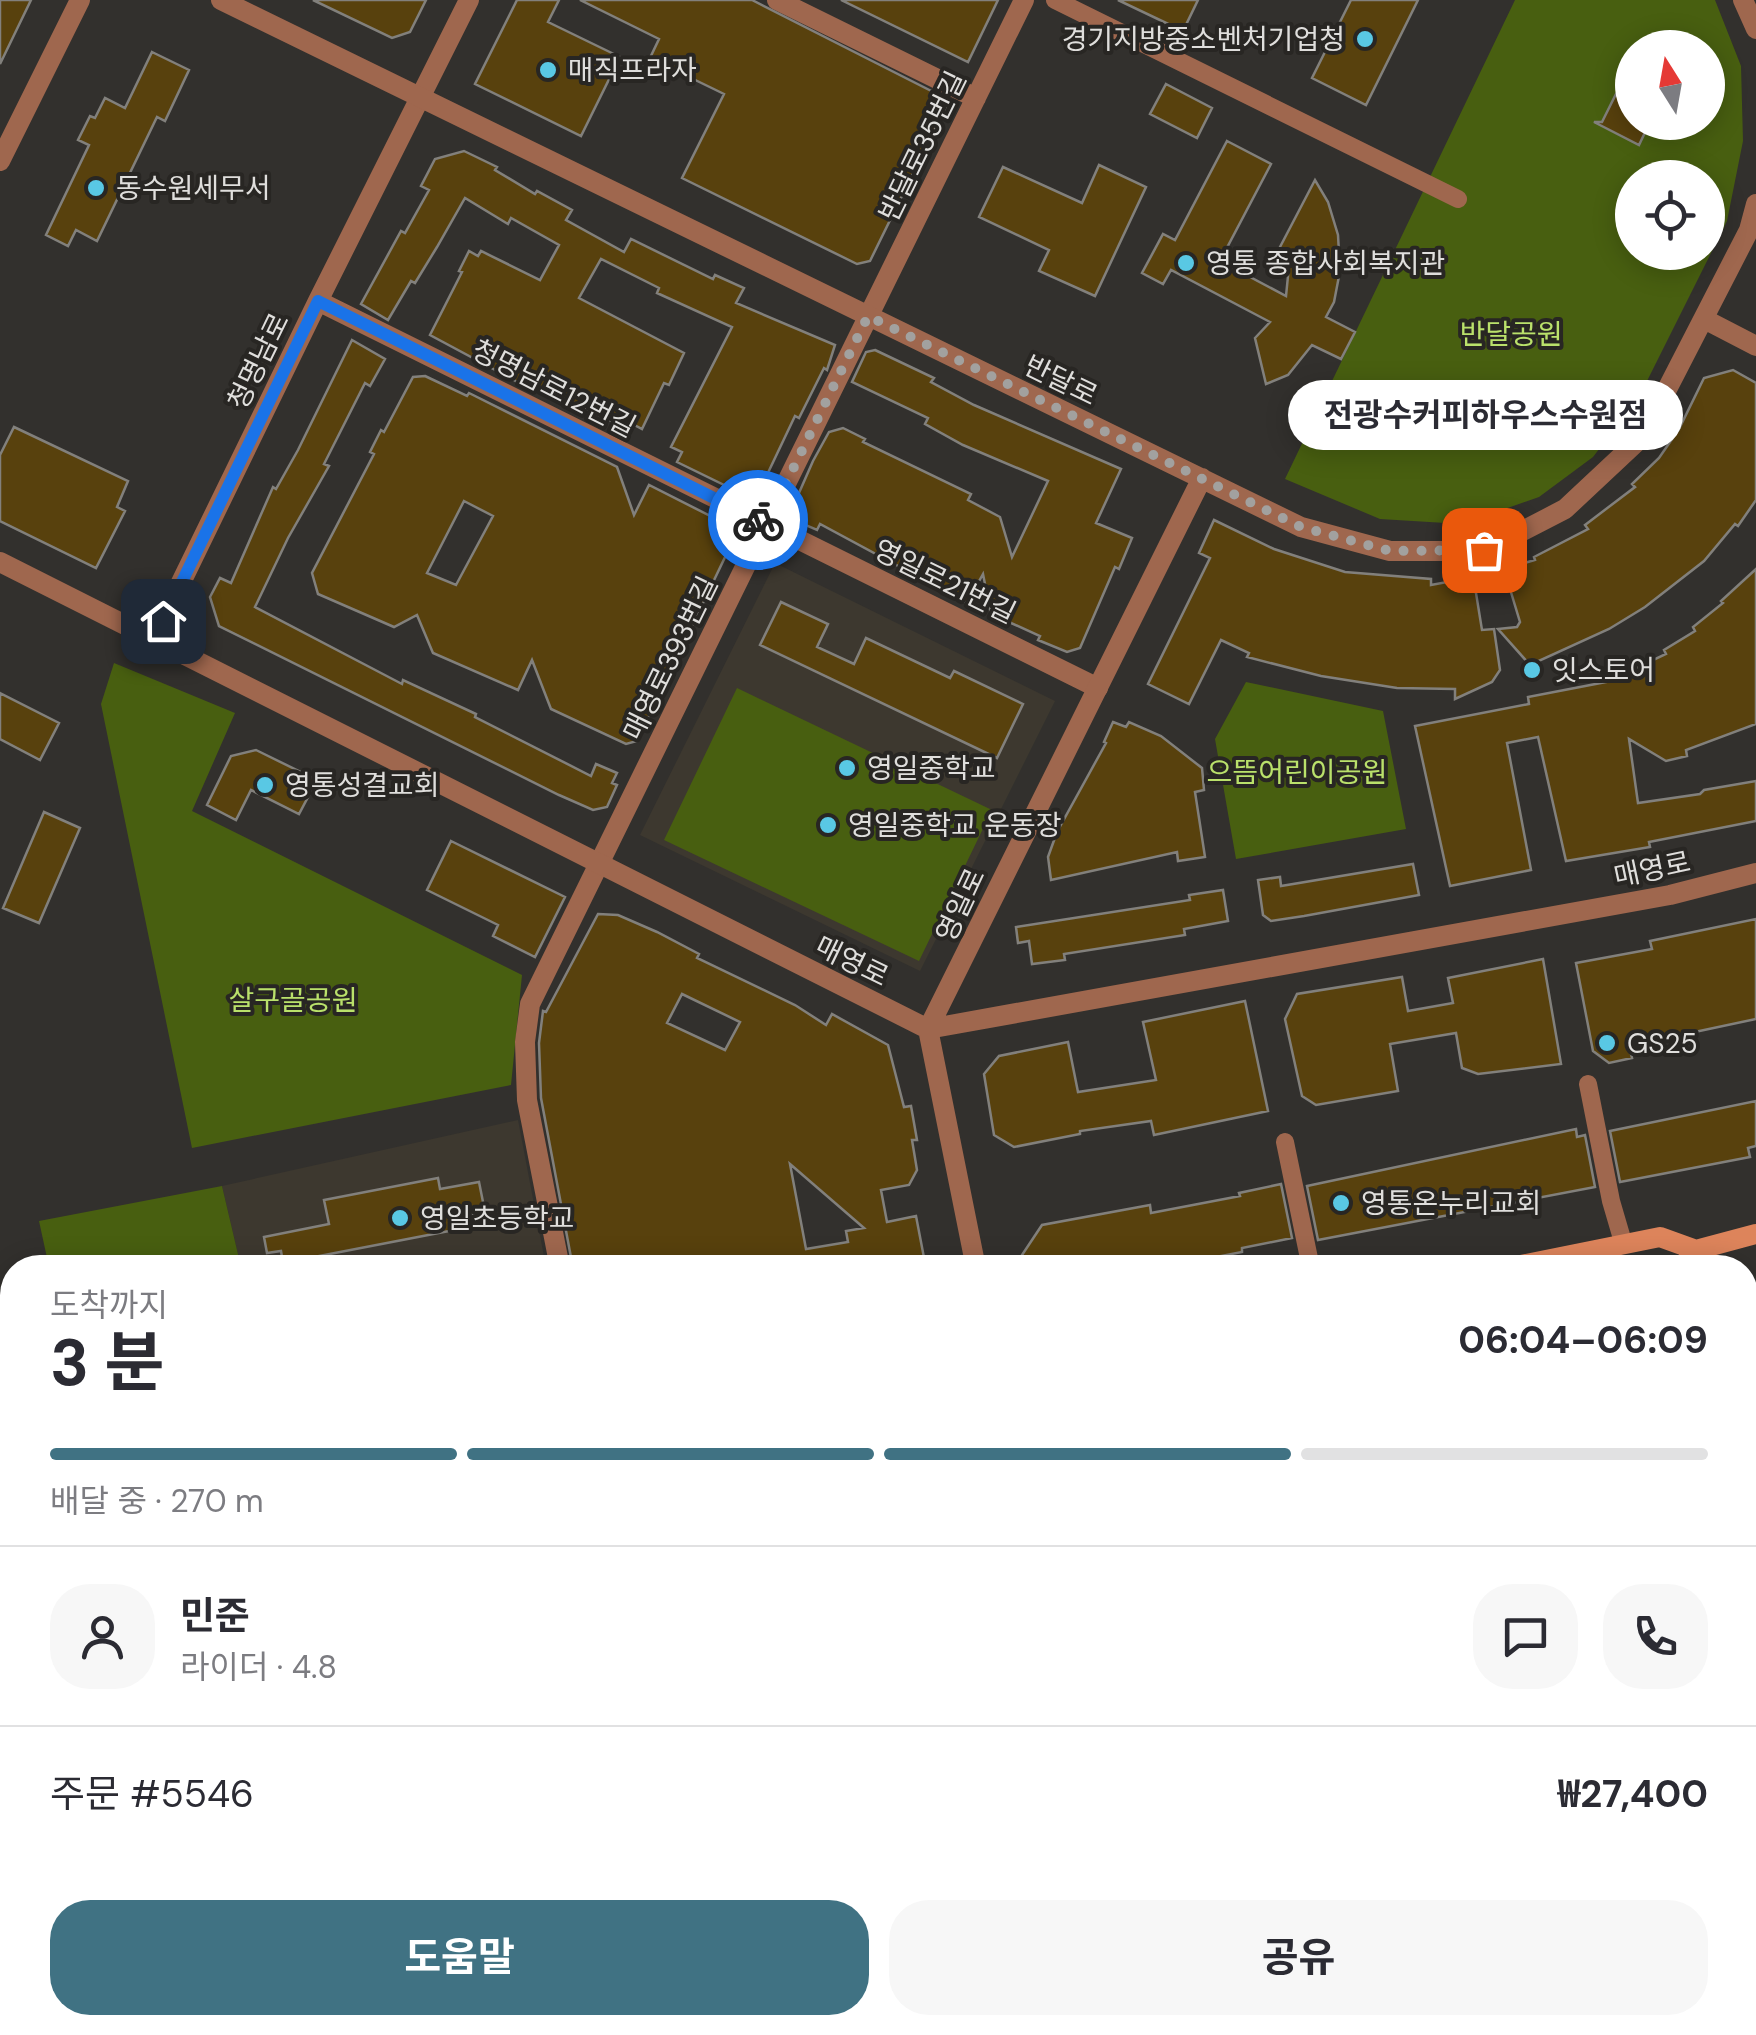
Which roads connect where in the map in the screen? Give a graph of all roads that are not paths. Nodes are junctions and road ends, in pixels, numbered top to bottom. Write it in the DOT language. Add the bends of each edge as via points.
graph roads {
  1 [pos="80,0"];
  2 [pos="220,0"];
  3 [pos="469,0"];
  4 [pos="777,0"];
  5 [pos="1024,0"];
  6 [pos="1055,0"];
  7 [pos="1743,0"];
  8 [pos="1756,30"];
  9 [pos="420,97"];
  10 [pos="976,98"];
  11 [pos="0,161"];
  12 [pos="1458,199"];
  13 [pos="1756,204"];
  14 [pos="318,301"];
  15 [pos="868,316"];
  16 [pos="1704,319"];
  17 [pos="1756,346"];
  18 [pos="1202,478"];
  19 [pos="766,524"];
  20 [pos="0,562"];
  21 [pos="154,640"];
  22 [pos="1098,688"];
  23 [pos="601,863"];
  24 [pos="1756,873"];
  25 [pos="928,1029"];
  26 [pos="1588,1084"];
  27 [pos="1285,1142"];
  28 [pos="1756,1234"];
  29 [pos="1622,1242"];
  30 [pos="1696,1250"];
  31 [pos="557,1255"];
  32 [pos="973,1255"];
  33 [pos="1308,1255"];
  34 [pos="1564,1255"];
  35 [pos="1692,1255"];
  1 -- 11 [label="street"];
  2 -- 9 [label="street, 반달로"];
  3 -- 9 [label="street, 청명남로"];
  4 -- 10 [label="street"];
  5 -- 10 [label="street, 반달로35번길"];
  6 -- 12 [label="street"];
  7 -- 8 [label="street"];
  9 -- 14 [label="street, 청명남로"];
  9 -- 15 [label="street, 반달로"];
  10 -- 15 [label="street, 반달로35번길"];
  13 -- 16 [label="street, 반달로"];
  14 -- 19 [label="street, 청명남로12번길"];
  14 -- 21 [label="street, 청명남로"];
  15 -- 18 [label="street, 반달로"];
  15 -- 19 [label="street, 매영로393번길"];
  16 -- 17 [label="street"];
  16 -- 18 [label="street, 반달로" via="1643,436 1566,509 1484,550 1390,551 1301,527"];
  18 -- 22 [label="street, 영일로"];
  19 -- 22 [label="street, 영일로21번길"];
  19 -- 23 [label="street, 매영로393번길"];
  20 -- 21 [label="street, 매영로"];
  21 -- 23 [label="street, 매영로"];
  22 -- 25 [label="street, 영일로"];
  23 -- 25 [label="street, 매영로"];
  23 -- 31 [label="street, 매영로393번길" via="534,993 526,1042 527,1100"];
  24 -- 25 [label="street, 매영로" via="1670,895"];
  25 -- 32 [label="street"];
  26 -- 29 [label="street"];
  27 -- 33 [label="street"];
  28 -- 30 [label="main road"];
  29 -- 30 [label="main road" via="1660,1236"];
  29 -- 34 [label="main road"];
  30 -- 35 [label="main road"];
}
